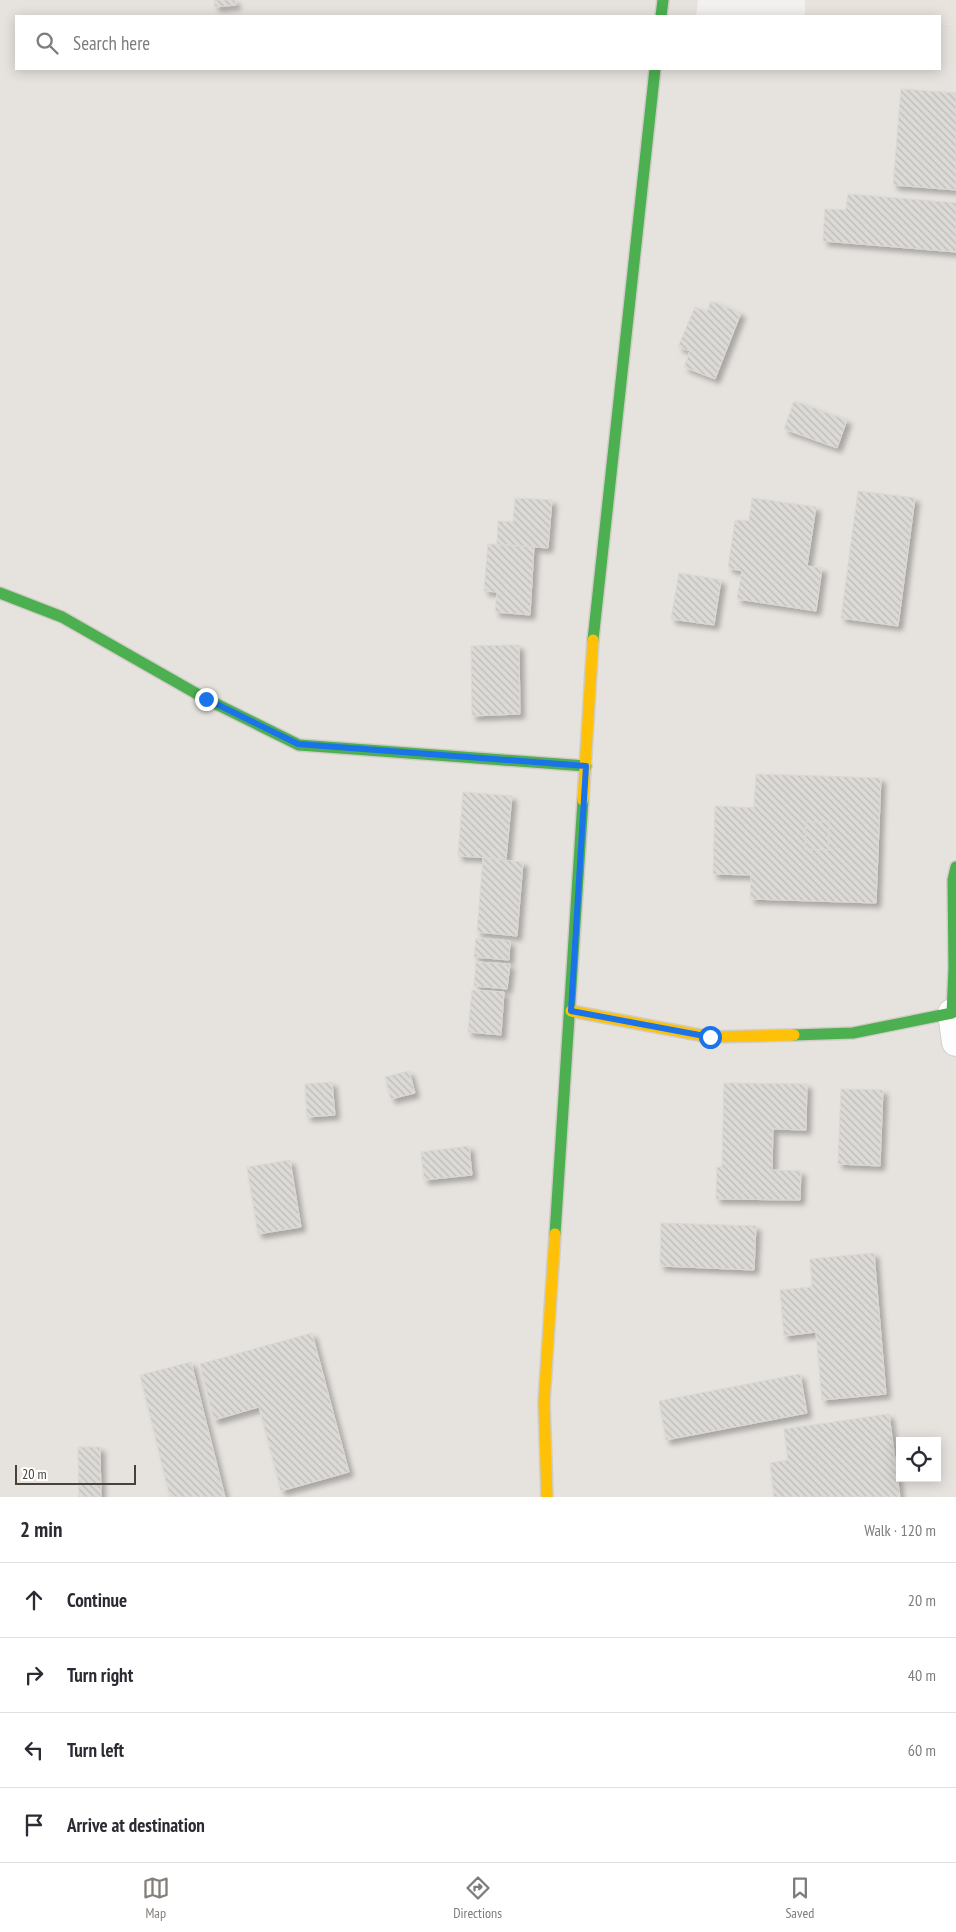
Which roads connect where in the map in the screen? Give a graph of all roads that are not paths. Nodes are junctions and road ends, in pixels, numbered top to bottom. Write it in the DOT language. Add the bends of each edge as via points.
graph roads {
  1 [pos="663,0"];
  2 [pos="661,15"];
  3 [pos="655,70"];
  4 [pos="0,593"];
  5 [pos="586,766"];
  6 [pos="956,867"];
  7 [pos="571,1011"];
  8 [pos="952,1013"];
  9 [pos="956,1042"];
  10 [pos="547,1497"];
  1 -- 2 [label="street"];
  3 -- 5 [label="street" via="594,629"];
  4 -- 5 [label="street" via="62,617 206,699 298,744"];
  5 -- 7 [label="street"];
  6 -- 8 [label="street" via="953,880"];
  7 -- 8 [label="street" via="710,1037 853,1033"];
  7 -- 10 [label="street" via="544,1402"];
  8 -- 9 [label="street"];
}
